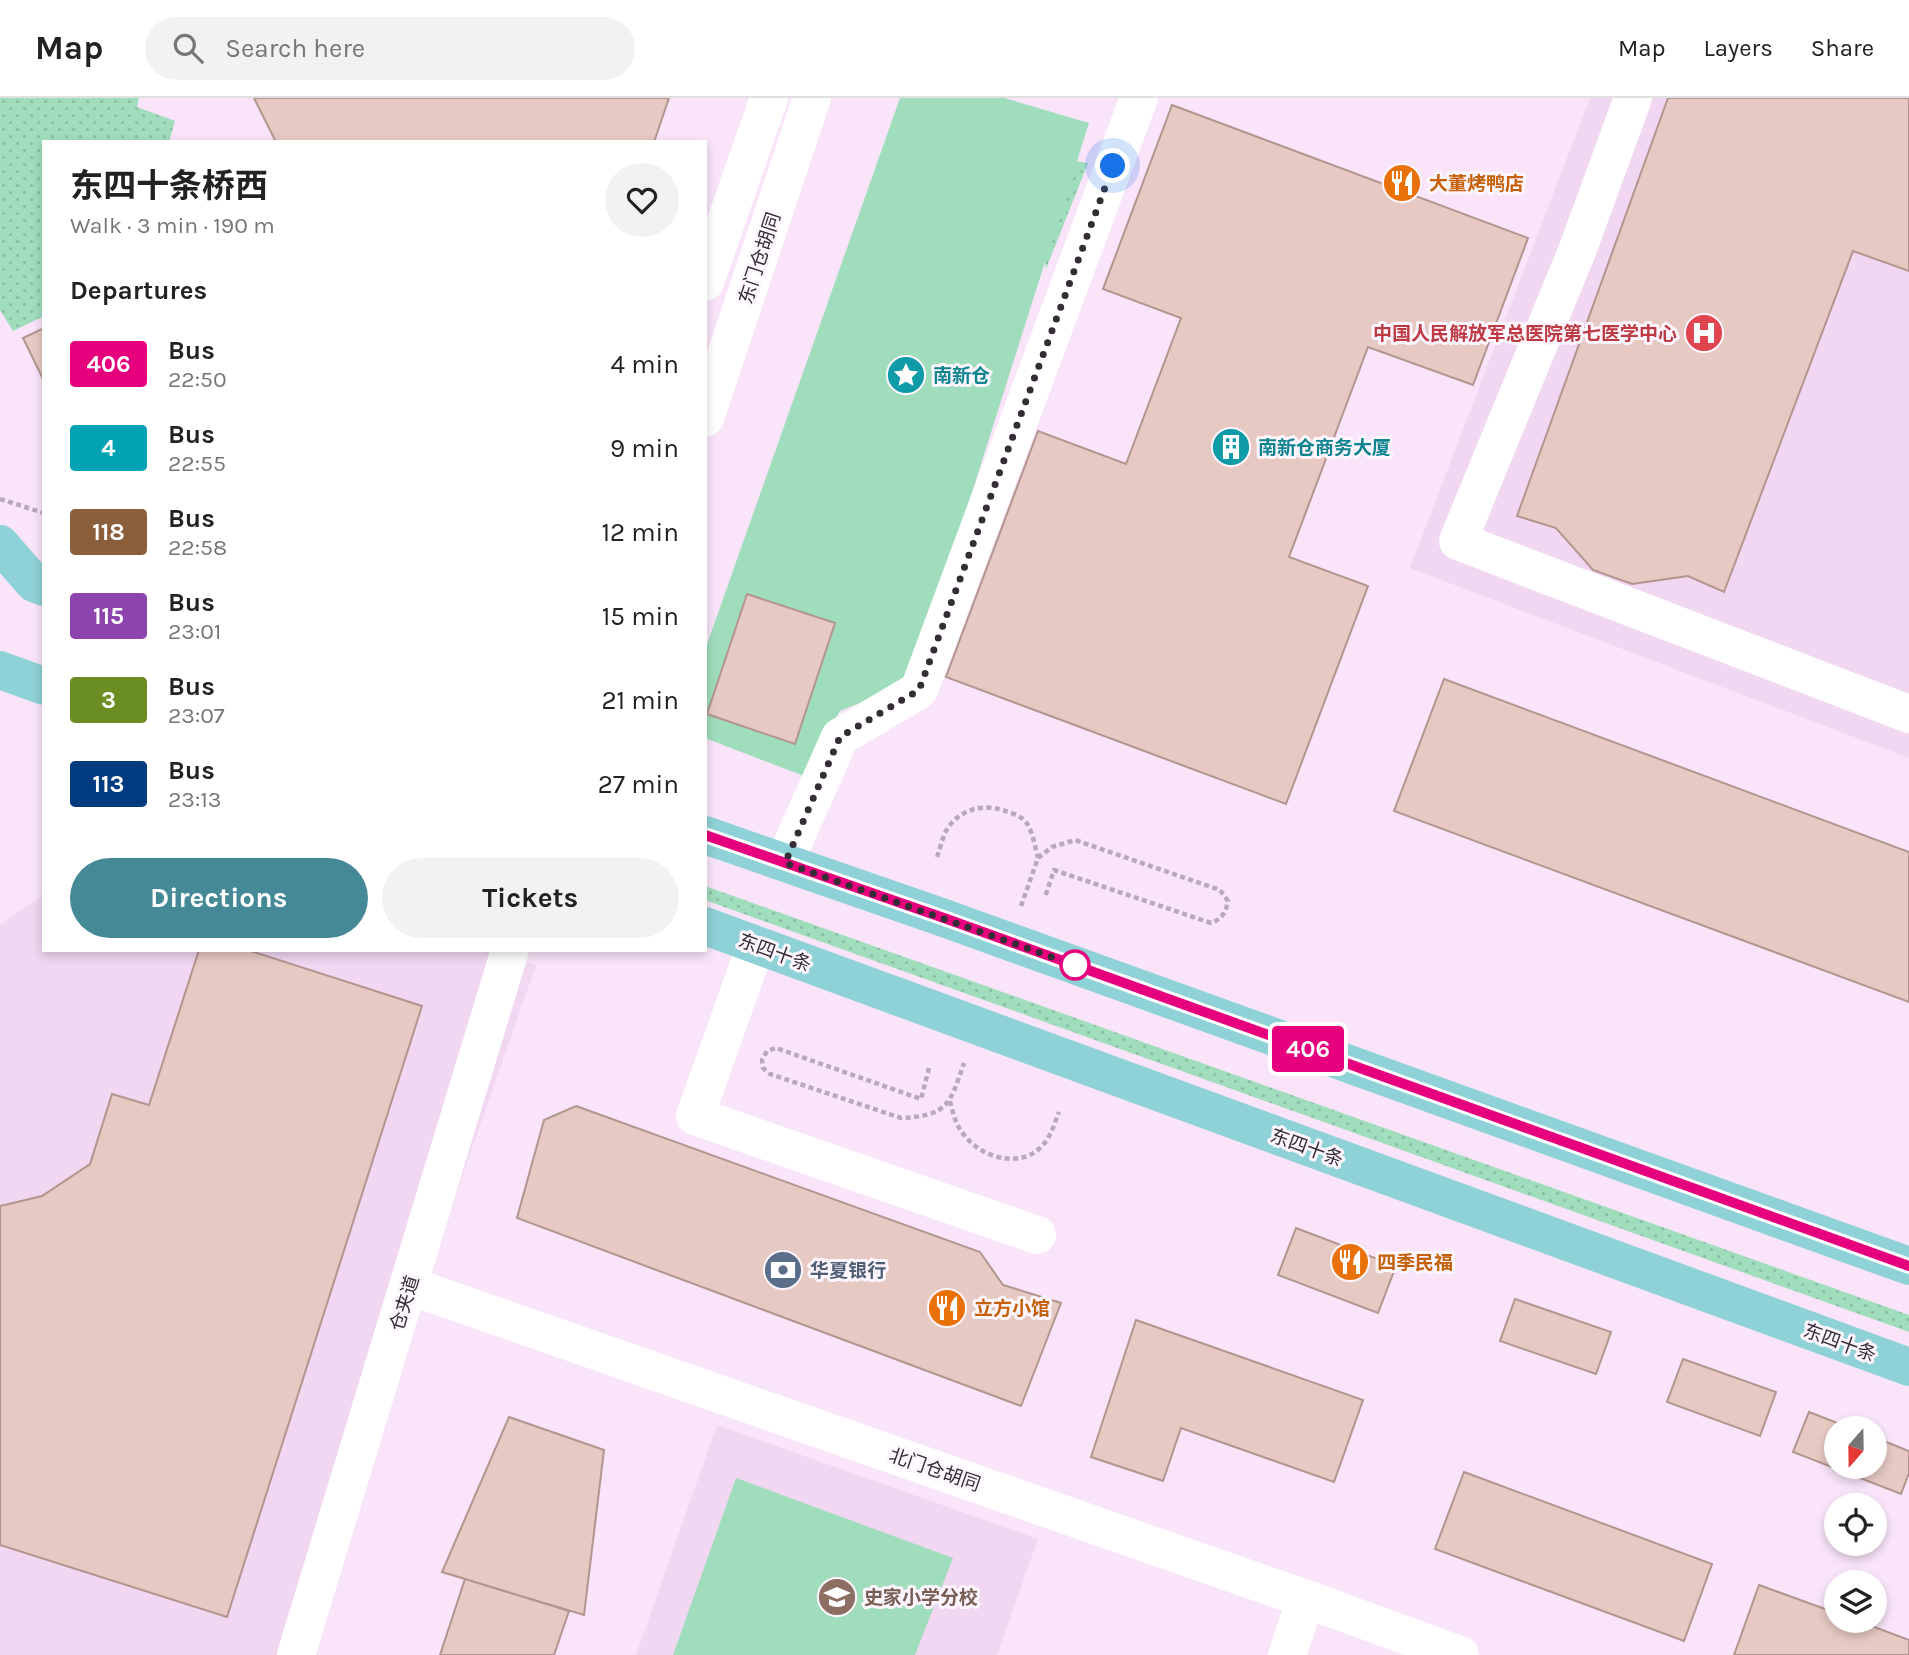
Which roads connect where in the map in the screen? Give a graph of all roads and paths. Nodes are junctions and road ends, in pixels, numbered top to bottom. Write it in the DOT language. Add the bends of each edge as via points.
graph roads {
  1 [pos="769,98"];
  2 [pos="812,98"];
  3 [pos="1633,98"];
  4 [pos="1127,102"];
  5 [pos="707,276"];
  6 [pos="707,412"];
  7 [pos="0,499"];
  8 [pos="42,512"];
  9 [pos="0,544"];
  10 [pos="42,586"];
  11 [pos="0,670"];
  12 [pos="42,685"];
  13 [pos="1909,714"];
  14 [pos="707,836"];
  15 [pos="937,857"];
  16 [pos="1038,859"];
  17 [pos="785,863"];
  18 [pos="1054,870"];
  19 [pos="1045,897"];
  20 [pos="707,927"];
  21 [pos="756,945"];
  22 [pos="509,952"];
  23 [pos="929,1068"];
  24 [pos="921,1100"];
  25 [pos="950,1101"];
  26 [pos="1059,1112"];
  27 [pos="1037,1235"];
  28 [pos="1909,1266"];
  29 [pos="410,1286"];
  30 [pos="1909,1367"];
  31 [pos="1306,1599"];
  32 [pos="296,1655"];
  33 [pos="1287,1655"];
  34 [pos="1460,1655"];
  1 -- 5 [label="street"];
  2 -- 6 [label="street, 东门仓胡同"];
  3 -- 13 [label="street" via="1577,251 1458,541"];
  4 -- 17 [label="street" via="919,690 840,737"];
  7 -- 8 [label="path"];
  9 -- 10 [label="main road"];
  11 -- 12 [label="main road"];
  14 -- 17 [label="main road"];
  15 -- 16 [label="path" via="945,832 956,819 989,806 1025,821"];
  17 -- 28 [label="main road"];
  18 -- 19 [label="path"];
  20 -- 21 [label="main road, 东四十条"];
  21 -- 27 [label="street" via="695,1116"];
  21 -- 30 [label="main road, 东四十条"];
  22 -- 29 [label="street, 仓夹道"];
  23 -- 24 [label="path"];
  25 -- 26 [label="path" via="955,1121 978,1150 1013,1159 1042,1147"];
  29 -- 31 [label="street, 北门仓胡同"];
  29 -- 32 [label="street, 仓夹道"];
  31 -- 33 [label="street"];
  31 -- 34 [label="street, 北门仓胡同"];
}
